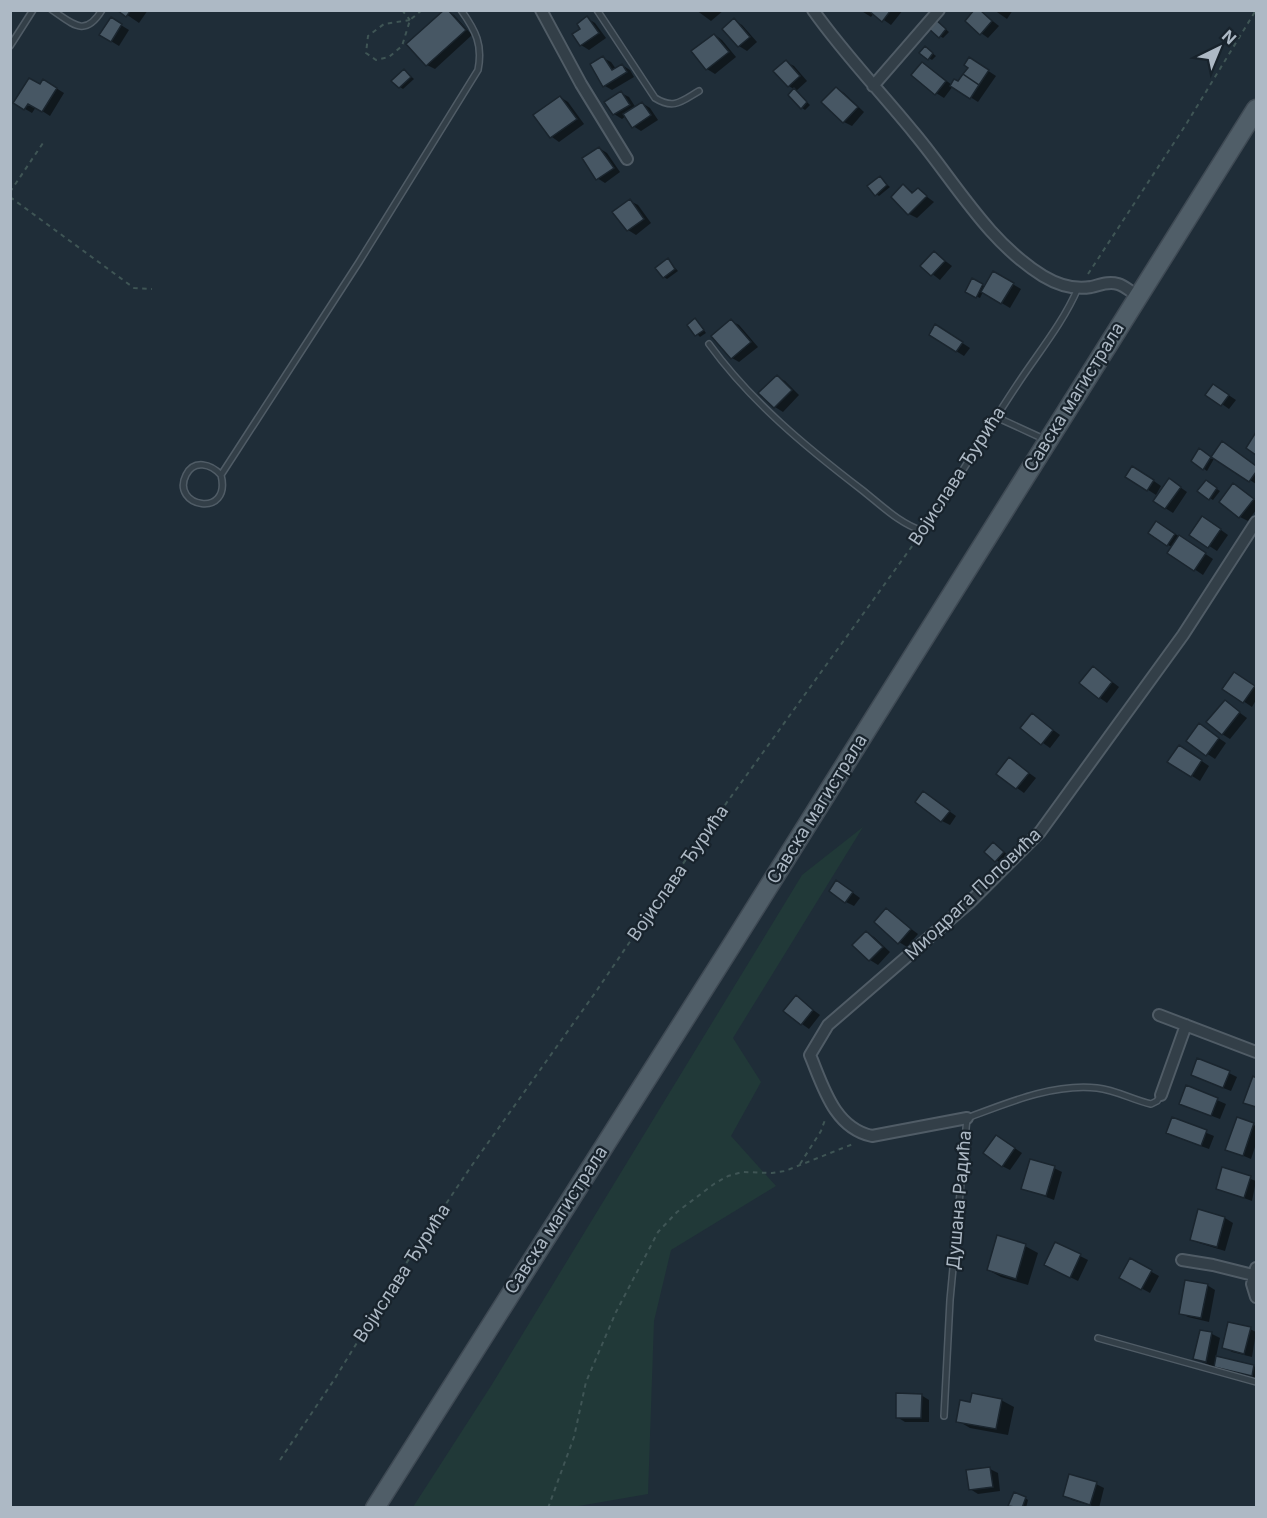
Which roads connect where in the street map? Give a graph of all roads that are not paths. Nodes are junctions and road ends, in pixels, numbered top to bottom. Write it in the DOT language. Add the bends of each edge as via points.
graph roads {
  1 [pos="33,10"];
  2 [pos="52,10"];
  3 [pos="102,10"];
  4 [pos="461,10"];
  5 [pos="542,10"];
  6 [pos="597,10"];
  7 [pos="813,10"];
  8 [pos="939,10"];
  9 [pos="10,46"];
  10 [pos="873,86"];
  11 [pos="699,92"];
  12 [pos="1257,109"];
  13 [pos="627,159"];
  14 [pos="1078,288"];
  15 [pos="1137,296"];
  16 [pos="709,344"];
  17 [pos="996,417"];
  18 [pos="1047,441"];
  19 [pos="221,475"];
  20 [pos="1257,522"];
  21 [pos="1159,1015"];
  22 [pos="1186,1025"];
  23 [pos="1257,1052"];
  24 [pos="1161,1095"];
  25 [pos="967,1118"];
  26 [pos="1182,1260"];
  27 [pos="1255,1271"];
  28 [pos="1257,1297"];
  29 [pos="1098,1338"];
  30 [pos="1257,1382"];
  31 [pos="944,1416"];
  32 [pos="375,1508"];
  1 -- 9 [label="lane"];
  2 -- 3 [label="lane" via="78,27 86,27"];
  4 -- 19 [label="lane" via="478,39 478,70"];
  5 -- 13 [label="street"];
  6 -- 11 [label="lane" via="655,98 675,105"];
  7 -- 10 [label="street"];
  8 -- 10 [label="street"];
  10 -- 14 [label="street" via="1007,247 1044,277"];
  12 -- 15 [label="main road, Савска магистрала"];
  14 -- 15 [label="street" via="1113,283"];
  14 -- 17 [label="lane, Војислава Ђурића" via="1061,322"];
  15 -- 18 [label="main road, Савска магистрала"];
  16 -- 17 [label="lane, Војислава Ђурића" via="737,379 793,435 891,513 923,531"];
  17 -- 18 [label="lane"];
  18 -- 32 [label="main road, Савска магистрала"];
  19 -- 19 [label="lane" via="221,494 214,501 196,503 188,498 184,489 188,471 206,465"];
  20 -- 25 [label="street, Миодрага Поповића" via="1183,635 1040,832 969,903 828,1025 810,1055 831,1106 863,1134 872,1136"];
  21 -- 22 [label="street"];
  22 -- 23 [label="street"];
  22 -- 24 [label="street, Душана Радића"];
  24 -- 25 [label="lane, Душана Радића" via="1151,1104 1098,1088 1069,1089"];
  25 -- 31 [label="lane, Душана Радића"];
  26 -- 27 [label="street"];
  27 -- 28 [label="street" via="1252,1284"];
  29 -- 30 [label="lane"];
}
